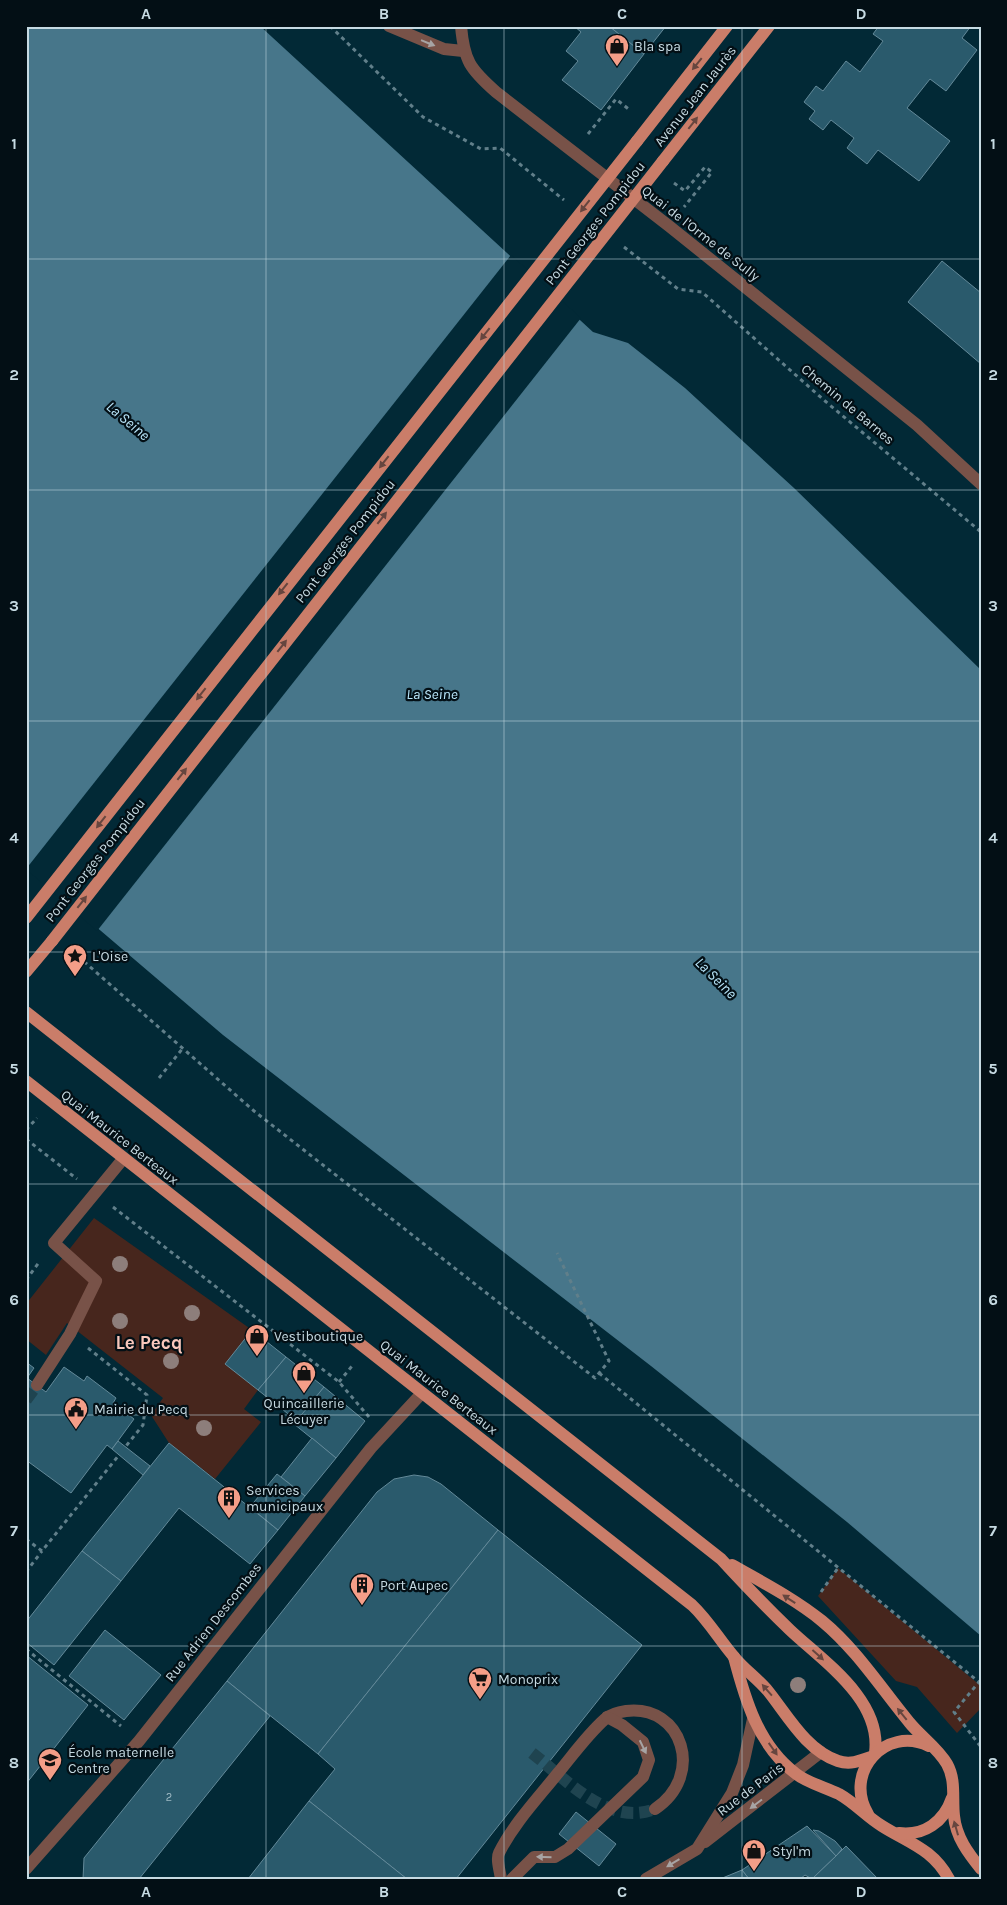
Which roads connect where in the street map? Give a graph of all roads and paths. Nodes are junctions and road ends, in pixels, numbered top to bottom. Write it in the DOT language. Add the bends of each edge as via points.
graph roads {
  1 [pos="330,26"];
  2 [pos="461,26"];
  3 [pos="727,26"];
  4 [pos="769,26"];
  5 [pos="391,28"];
  6 [pos="464,51"];
  7 [pos="634,112"];
  8 [pos="637,141"];
  9 [pos="573,152"];
  10 [pos="663,161"];
  11 [pos="673,182"];
  12 [pos="546,186"];
  13 [pos="669,226"];
  14 [pos="702,292"];
  15 [pos="981,484"];
  16 [pos="981,532"];
  17 [pos="26,918"];
  18 [pos="71,950"];
  19 [pos="26,972"];
  20 [pos="26,1012"];
  21 [pos="183,1048"];
  22 [pos="159,1078"];
  23 [pos="26,1081"];
  24 [pos="26,1139"];
  25 [pos="123,1159"];
  26 [pos="95,1193"];
  27 [pos="557,1253"];
  28 [pos="70,1334"];
  29 [pos="352,1366"];
  30 [pos="599,1374"];
  31 [pos="339,1382"];
  32 [pos="37,1386"];
  33 [pos="422,1393"];
  34 [pos="386,1432"];
  35 [pos="126,1446"];
  36 [pos="119,1455"];
  37 [pos="26,1539"];
  38 [pos="42,1552"];
  39 [pos="721,1559"];
  40 [pos="838,1568"];
  41 [pos="26,1572"];
  42 [pos="818,1596"];
  43 [pos="26,1649"];
  44 [pos="734,1657"];
  45 [pos="108,1715"];
  46 [pos="607,1717"];
  47 [pos="753,1719"];
  48 [pos="981,1747"];
  49 [pos="935,1750"];
  50 [pos="821,1752"];
  51 [pos="873,1755"];
  52 [pos="795,1774"];
  53 [pos="953,1792"];
  54 [pos="655,1808"];
  55 [pos="874,1820"];
  56 [pos="896,1832"];
  57 [pos="697,1849"];
  58 [pos="977,1864"];
  59 [pos="26,1869"];
  60 [pos="949,1878"];
  61 [pos="501,1879"];
  62 [pos="512,1879"];
  63 [pos="646,1879"];
  1 -- 12 [label="path" via="422,118 481,149 500,148"];
  2 -- 6 [label="street"];
  3 -- 8 [label="main road, Avenue Jean Jaurès, one-way"];
  10 -- 4 [label="main road, Avenue Jean Jaurès, one-way"];
  5 -- 6 [label="street, one-way" via="444,49"];
  6 -- 9 [label="street, Quai de l'Orme de Sully" via="476,74"];
  7 -- 9 [label="path" via="616,99"];
  8 -- 17 [label="main road, Pont Georges Pompidou, one-way, bridge"];
  9 -- 13 [label="street, Quai de l'Orme de Sully"];
  19 -- 10 [label="main road, Pont Georges Pompidou, one-way, bridge"];
  11 -- 13 [label="path" via="685,191 705,167 712,172"];
  13 -- 15 [label="street, Quai de l'Orme de Sully" via="917,425"];
  14 -- 16 [label="path, Chemin de Barnes"];
  18 -- 21 [label="path"];
  20 -- 39 [label="main road"];
  21 -- 22 [label="path"];
  21 -- 30 [label="path" via="254,1111 595,1378"];
  23 -- 25 [label="main road, Quai Maurice Berteaux"];
  24 -- 26 [label="path"];
  25 -- 26 [label="street"];
  25 -- 33 [label="main road, Quai Maurice Berteaux"];
  26 -- 28 [label="street" via="54,1243 96,1281"];
  26 -- 31 [label="path"];
  27 -- 30 [label="path" via="609,1361"];
  28 -- 32 [label="street"];
  28 -- 35 [label="path" via="147,1395 143,1425"];
  29 -- 31 [label="path"];
  30 -- 40 [label="path"];
  31 -- 34 [label="path"];
  33 -- 34 [label="street, Rue Adrien Descombes"];
  33 -- 44 [label="main road, Quai Maurice Berteaux" via="692,1605 716,1630"];
  34 -- 59 [label="street, Rue Adrien Descombes" via="139,1741"];
  36 -- 38 [label="path"];
  37 -- 38 [label="path"];
  38 -- 41 [label="path"];
  49 -- 39 [label="main road, one-way" via="914,1729 850,1649 821,1621 771,1587"];
  39 -- 51 [label="main road, one-way" via="859,1698 876,1731"];
  40 -- 42 [label="path"];
  40 -- 48 [label="path" via="979,1682 954,1712"];
  43 -- 45 [label="path"];
  44 -- 47 [label="main road"];
  50 -- 44 [label="main road, one-way" via="806,1740 766,1688"];
  46 -- 54 [label="street" via="626,1711 645,1712 670,1727 679,1740 684,1757 683,1774 672,1795"];
  46 -- 61 [label="street" via="518,1822 498,1855"];
  46 -- 62 [label="street, one-way" via="643,1742 649,1760 643,1777 568,1849 555,1858 534,1857"];
  47 -- 52 [label="main road, one-way"];
  47 -- 57 [label="street, Rue de Paris" via="743,1764 732,1793"];
  49 -- 51 [label="main road" via="919,1742 900,1741 886,1745"];
  49 -- 53 [label="main road" via="950,1768"];
  50 -- 51 [label="main road" via="848,1763"];
  50 -- 52 [label="street, Rue de Paris"];
  51 -- 55 [label="main road" via="864,1769 860,1788 863,1803"];
  52 -- 55 [label="main road" via="840,1795"];
  52 -- 57 [label="street, Rue de Paris, one-way"];
  53 -- 56 [label="main road" via="945,1813 932,1826 916,1833"];
  58 -- 53 [label="main road, one-way" via="956,1830"];
  55 -- 56 [label="main road"];
  56 -- 60 [label="main road" via="930,1854"];
  57 -- 63 [label="street, Rue de Paris, one-way"];
}
